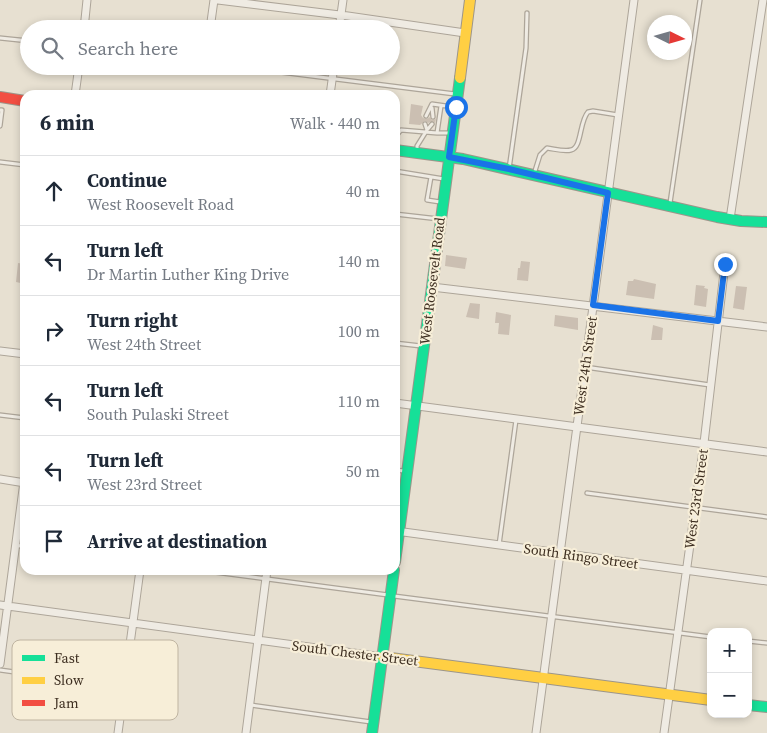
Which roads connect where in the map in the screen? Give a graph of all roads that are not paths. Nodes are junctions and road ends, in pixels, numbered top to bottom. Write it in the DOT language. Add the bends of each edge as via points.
graph roads {
  1 [pos="87,0"];
  2 [pos="214,0"];
  3 [pos="218,0"];
  4 [pos="343,0"];
  5 [pos="470,0"];
  6 [pos="634,0"];
  7 [pos="700,0"];
  8 [pos="763,0"];
  9 [pos="527,13"];
  10 [pos="341,15"];
  11 [pos="85,20"];
  12 [pos="211,20"];
  13 [pos="340,20"];
  14 [pos="375,20"];
  15 [pos="400,24"];
  16 [pos="465,33"];
  17 [pos="0,38"];
  18 [pos="20,40"];
  19 [pos="78,75"];
  20 [pos="302,75"];
  21 [pos="333,75"];
  22 [pos="332,79"];
  23 [pos="76,90"];
  24 [pos="331,90"];
  25 [pos="458,94"];
  26 [pos="0,97"];
  27 [pos="20,99"];
  28 [pos="441,106"];
  29 [pos="432,107"];
  30 [pos="456,107"];
  31 [pos="0,110"];
  32 [pos="619,115"];
  33 [pos="426,116"];
  34 [pos="433,117"];
  35 [pos="425,124"];
  36 [pos="432,124"];
  37 [pos="0,126"];
  38 [pos="400,130"];
  39 [pos="427,132"];
  40 [pos="437,132"];
  41 [pos="452,133"];
  42 [pos="400,151"];
  43 [pos="416,153"];
  44 [pos="449,157"];
  45 [pos="0,162"];
  46 [pos="20,164"];
  47 [pos="509,169"];
  48 [pos="400,172"];
  49 [pos="534,176"];
  50 [pos="430,177"];
  51 [pos="446,179"];
  52 [pos="608,193"];
  53 [pos="442,202"];
  54 [pos="669,206"];
  55 [pos="400,215"];
  56 [pos="730,219"];
  57 [pos="440,220"];
  58 [pos="767,222"];
  59 [pos="725,264"];
  60 [pos="432,286"];
  61 [pos="593,305"];
  62 [pos="718,321"];
  63 [pos="767,327"];
  64 [pos="400,344"];
  65 [pos="424,346"];
  66 [pos="0,351"];
  67 [pos="20,353"];
  68 [pos="585,367"];
  69 [pos="710,385"];
  70 [pos="400,404"];
  71 [pos="416,406"];
  72 [pos="0,415"];
  73 [pos="20,417"];
  74 [pos="516,420"];
  75 [pos="576,428"];
  76 [pos="704,443"];
  77 [pos="767,452"];
  78 [pos="400,470"];
  79 [pos="407,471"];
  80 [pos="0,479"];
  81 [pos="20,482"];
  82 [pos="588,493"];
  83 [pos="694,508"];
  84 [pos="20,511"];
  85 [pos="400,514"];
  86 [pos="767,517"];
  87 [pos="400,532"];
  88 [pos="15,545"];
  89 [pos="499,545"];
  90 [pos="20,546"];
  91 [pos="560,553"];
  92 [pos="686,570"];
  93 [pos="139,575"];
  94 [pos="236,575"];
  95 [pos="266,575"];
  96 [pos="393,575"];
  97 [pos="266,579"];
  98 [pos="767,581"];
  99 [pos="390,596"];
  100 [pos="4,606"];
  101 [pos="552,617"];
  102 [pos="133,623"];
  103 [pos="676,633"];
  104 [pos="707,637"];
  105 [pos="131,640"];
  106 [pos="258,640"];
  107 [pos="752,641"];
  108 [pos="767,643"];
  109 [pos="383,657"];
  110 [pos="0,664"];
  111 [pos="543,678"];
  112 [pos="669,694"];
  113 [pos="707,699"];
  114 [pos="249,705"];
  115 [pos="752,705"];
  116 [pos="767,707"];
  117 [pos="120,720"];
  118 [pos="373,728"];
  119 [pos="118,733"];
  120 [pos="246,733"];
  121 [pos="536,733"];
  122 [pos="664,733"];
  1 -- 11 [label="street"];
  2 -- 12 [label="street"];
  3 -- 10 [label="street"];
  4 -- 10 [label="street"];
  5 -- 16 [label="main road, West Roosevelt Road"];
  6 -- 32 [label="street, West 24th Street"];
  7 -- 54 [label="lane"];
  8 -- 56 [label="street"];
  9 -- 47 [label="lane" via="526,48"];
  10 -- 13 [label="street"];
  10 -- 14 [label="street"];
  15 -- 16 [label="street"];
  16 -- 25 [label="main road, West Roosevelt Road"];
  17 -- 18 [label="lane"];
  19 -- 23 [label="street"];
  20 -- 22 [label="lane"];
  21 -- 22 [label="street"];
  22 -- 24 [label="street"];
  22 -- 25 [label="lane"];
  25 -- 30 [label="main road, West Roosevelt Road"];
  26 -- 27 [label="main road"];
  28 -- 29 [label="lane" via="432,104"];
  28 -- 30 [label="lane"];
  28 -- 40 [label="lane"];
  29 -- 33 [label="lane"];
  29 -- 34 [label="lane"];
  30 -- 41 [label="main road, West Roosevelt Road"];
  31 -- 37 [label="lane"];
  32 -- 49 [label="lane" via="588,112 582,122 576,148 566,151 547,148 540,155"];
  32 -- 52 [label="street, West 24th Street"];
  35 -- 39 [label="lane"];
  36 -- 39 [label="lane"];
  38 -- 39 [label="lane"];
  39 -- 40 [label="lane"];
  39 -- 43 [label="lane"];
  40 -- 41 [label="lane"];
  41 -- 44 [label="main road, West Roosevelt Road"];
  42 -- 43 [label="main road"];
  43 -- 44 [label="main road"];
  44 -- 47 [label="main road"];
  44 -- 51 [label="main road, West Roosevelt Road"];
  45 -- 46 [label="lane"];
  47 -- 49 [label="main road"];
  48 -- 50 [label="lane"];
  49 -- 52 [label="main road"];
  50 -- 51 [label="lane"];
  50 -- 53 [label="lane" via="428,200"];
  51 -- 53 [label="main road, West Roosevelt Road"];
  52 -- 54 [label="main road"];
  52 -- 61 [label="street, West 24th Street"];
  53 -- 57 [label="main road, West Roosevelt Road"];
  54 -- 56 [label="main road"];
  55 -- 57 [label="lane"];
  56 -- 58 [label="main road"];
  57 -- 60 [label="main road, West Roosevelt Road"];
  59 -- 62 [label="street, West 23rd Street"];
  60 -- 61 [label="street"];
  60 -- 65 [label="main road, West Roosevelt Road"];
  61 -- 62 [label="street"];
  61 -- 68 [label="street, West 24th Street"];
  62 -- 63 [label="street"];
  62 -- 69 [label="street, West 23rd Street"];
  64 -- 65 [label="lane"];
  65 -- 71 [label="main road, West Roosevelt Road"];
  66 -- 67 [label="street"];
  68 -- 69 [label="lane"];
  68 -- 75 [label="street, West 24th Street"];
  69 -- 76 [label="street, West 23rd Street"];
  70 -- 71 [label="street"];
  71 -- 74 [label="street"];
  71 -- 79 [label="main road, West Roosevelt Road"];
  72 -- 73 [label="lane"];
  74 -- 75 [label="street"];
  74 -- 89 [label="lane"];
  75 -- 76 [label="street"];
  75 -- 91 [label="street, West 24th Street"];
  76 -- 77 [label="street"];
  76 -- 83 [label="street, West 23rd Street"];
  78 -- 79 [label="lane"];
  79 -- 85 [label="main road, West Roosevelt Road"];
  80 -- 81 [label="street"];
  82 -- 83 [label="lane"];
  83 -- 86 [label="lane"];
  83 -- 92 [label="street, West 23rd Street"];
  84 -- 88 [label="street"];
  87 -- 89 [label="street, South Ringo Street"];
  88 -- 90 [label="lane"];
  88 -- 100 [label="street"];
  89 -- 91 [label="street, South Ringo Street"];
  91 -- 92 [label="street, South Ringo Street"];
  91 -- 101 [label="street, West 24th Street"];
  92 -- 98 [label="street, South Ringo Street"];
  92 -- 103 [label="street, West 23rd Street"];
  93 -- 102 [label="street"];
  94 -- 97 [label="lane"];
  95 -- 97 [label="street"];
  96 -- 99 [label="main road"];
  97 -- 99 [label="lane"];
  97 -- 106 [label="street"];
  99 -- 101 [label="lane"];
  99 -- 109 [label="main road"];
  100 -- 102 [label="street, South Chester Street"];
  100 -- 110 [label="street"];
  101 -- 103 [label="lane"];
  101 -- 111 [label="street, West 24th Street"];
  102 -- 105 [label="street"];
  102 -- 106 [label="street, South Chester Street"];
  103 -- 104 [label="lane"];
  103 -- 112 [label="street, West 23rd Street"];
  106 -- 109 [label="street, South Chester Street"];
  106 -- 114 [label="street"];
  107 -- 108 [label="lane"];
  109 -- 111 [label="main road, South Chester Street"];
  109 -- 118 [label="main road"];
  111 -- 112 [label="main road, South Chester Street"];
  111 -- 121 [label="street, West 24th Street"];
  112 -- 113 [label="main road, South Chester Street"];
  112 -- 122 [label="street, West 23rd Street"];
  114 -- 118 [label="lane"];
  114 -- 120 [label="street"];
  115 -- 116 [label="main road"];
  117 -- 119 [label="street"];
}
